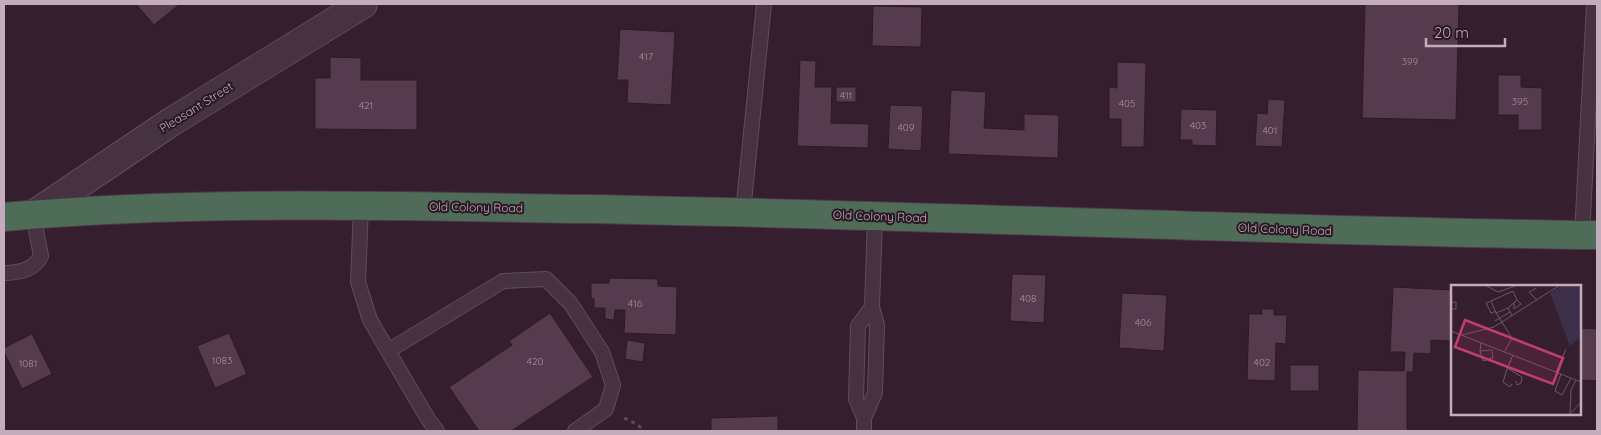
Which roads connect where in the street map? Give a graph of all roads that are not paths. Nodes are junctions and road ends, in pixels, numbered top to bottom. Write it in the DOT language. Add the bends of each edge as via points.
graph roads {
  1 [pos="363,4"];
  2 [pos="764,4"];
  3 [pos="1594,4"];
  4 [pos="362,206"];
  5 [pos="164,208"];
  6 [pos="742,212"];
  7 [pos="33,214"];
  8 [pos="875,216"];
  9 [pos="4,217"];
  10 [pos="1589,235"];
  11 [pos="4,272"];
  12 [pos="388,351"];
  13 [pos="864,425"];
  14 [pos="437,431"];
  15 [pos="575,431"];
  1 -- 7 [label="street, Pleasant Street" via="171,122"];
  2 -- 6 [label="lane"];
  3 -- 10 [label="lane"];
  4 -- 5 [label="highway, Old Colony Road"];
  4 -- 6 [label="highway, Old Colony Road"];
  4 -- 12 [label="lane" via="358,282 370,320"];
  5 -- 7 [label="highway, Pleasant Street"];
  6 -- 8 [label="highway, Old Colony Road"];
  7 -- 9 [label="highway, Pleasant Street"];
  7 -- 11 [label="lane" via="41,256 38,262 15,273"];
  8 -- 10 [label="highway, Old Colony Road"];
  8 -- 13 [label="lane" via="872,307 858,326 856,399"];
  12 -- 14 [label="lane"];
  12 -- 15 [label="lane" via="503,281 546,279 571,304 602,352 613,385 606,409"];
}
